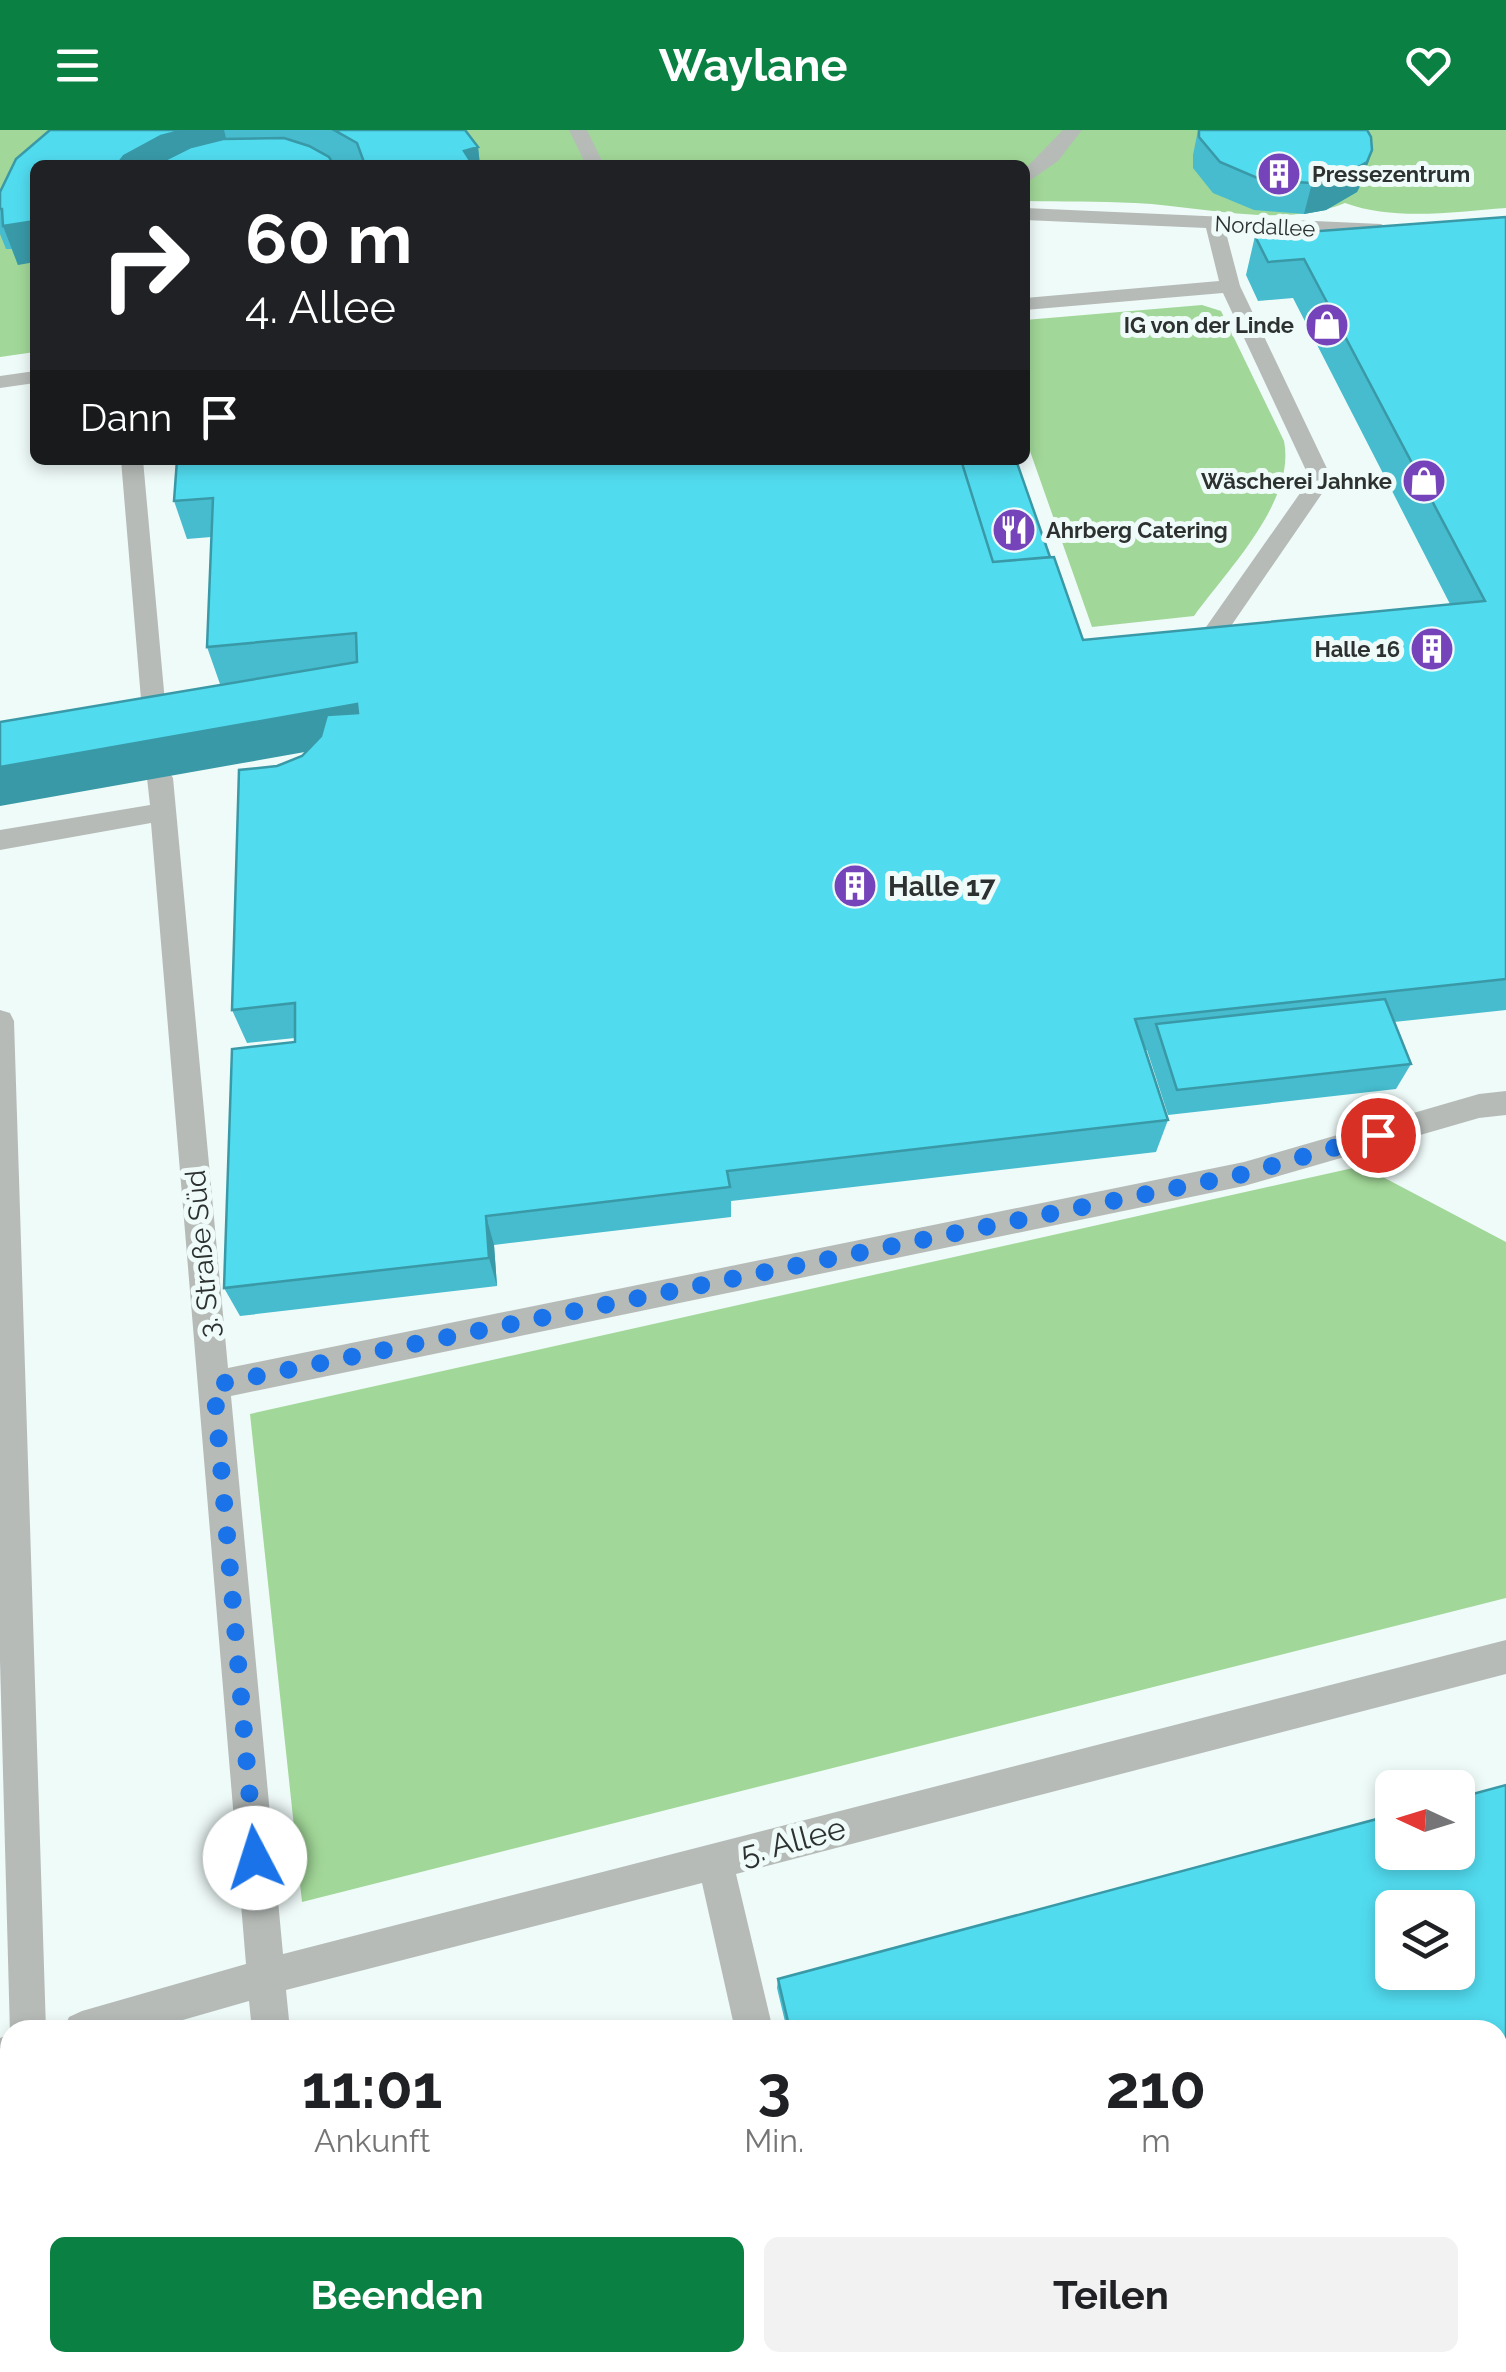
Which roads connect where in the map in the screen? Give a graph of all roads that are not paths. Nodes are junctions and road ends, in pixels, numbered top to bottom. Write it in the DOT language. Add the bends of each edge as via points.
graph roads {
  1 [pos="578,130"];
  2 [pos="1073,130"];
  3 [pos="591,160"];
  4 [pos="1030,174"];
  5 [pos="1030,214"];
  6 [pos="1214,223"];
  7 [pos="1402,230"];
  8 [pos="1230,286"];
  9 [pos="1030,304"];
  10 [pos="30,378"];
  11 [pos="0,382"];
  12 [pos="132,465"];
  13 [pos="1165,658"];
  14 [pos="156,735"];
  15 [pos="160,778"];
  16 [pos="163,812"];
  17 [pos="0,840"];
  18 [pos="0,1022"];
  19 [pos="1506,1103"];
  20 [pos="214,1385"];
  21 [pos="1506,1657"];
  22 [pos="716,1861"];
  23 [pos="266,1976"];
  24 [pos="27,2020"];
  25 [pos="116,2020"];
  26 [pos="269,2020"];
  27 [pos="752,2020"];
  1 -- 3 [label="lane"];
  2 -- 4 [label="lane"];
  5 -- 6 [label="lane, Nordallee"];
  6 -- 7 [label="lane, Nordallee"];
  6 -- 8 [label="lane"];
  8 -- 9 [label="lane"];
  8 -- 13 [label="lane" via="1321,480 1200,655"];
  10 -- 11 [label="lane"];
  12 -- 14 [label="lane" via="144,707"];
  15 -- 16 [label="lane, 3. Straße Süd"];
  16 -- 17 [label="lane"];
  16 -- 20 [label="lane, 3. Straße Süd"];
  18 -- 24 [label="lane"];
  19 -- 20 [label="lane" via="1244,1174"];
  20 -- 23 [label="lane, 3. Straße Süd"];
  21 -- 22 [label="lane, 5. Allee"];
  22 -- 23 [label="lane, 5. Allee"];
  22 -- 27 [label="lane"];
  23 -- 25 [label="lane, 5. Allee"];
  23 -- 26 [label="lane, 3. Straße Süd"];
}
